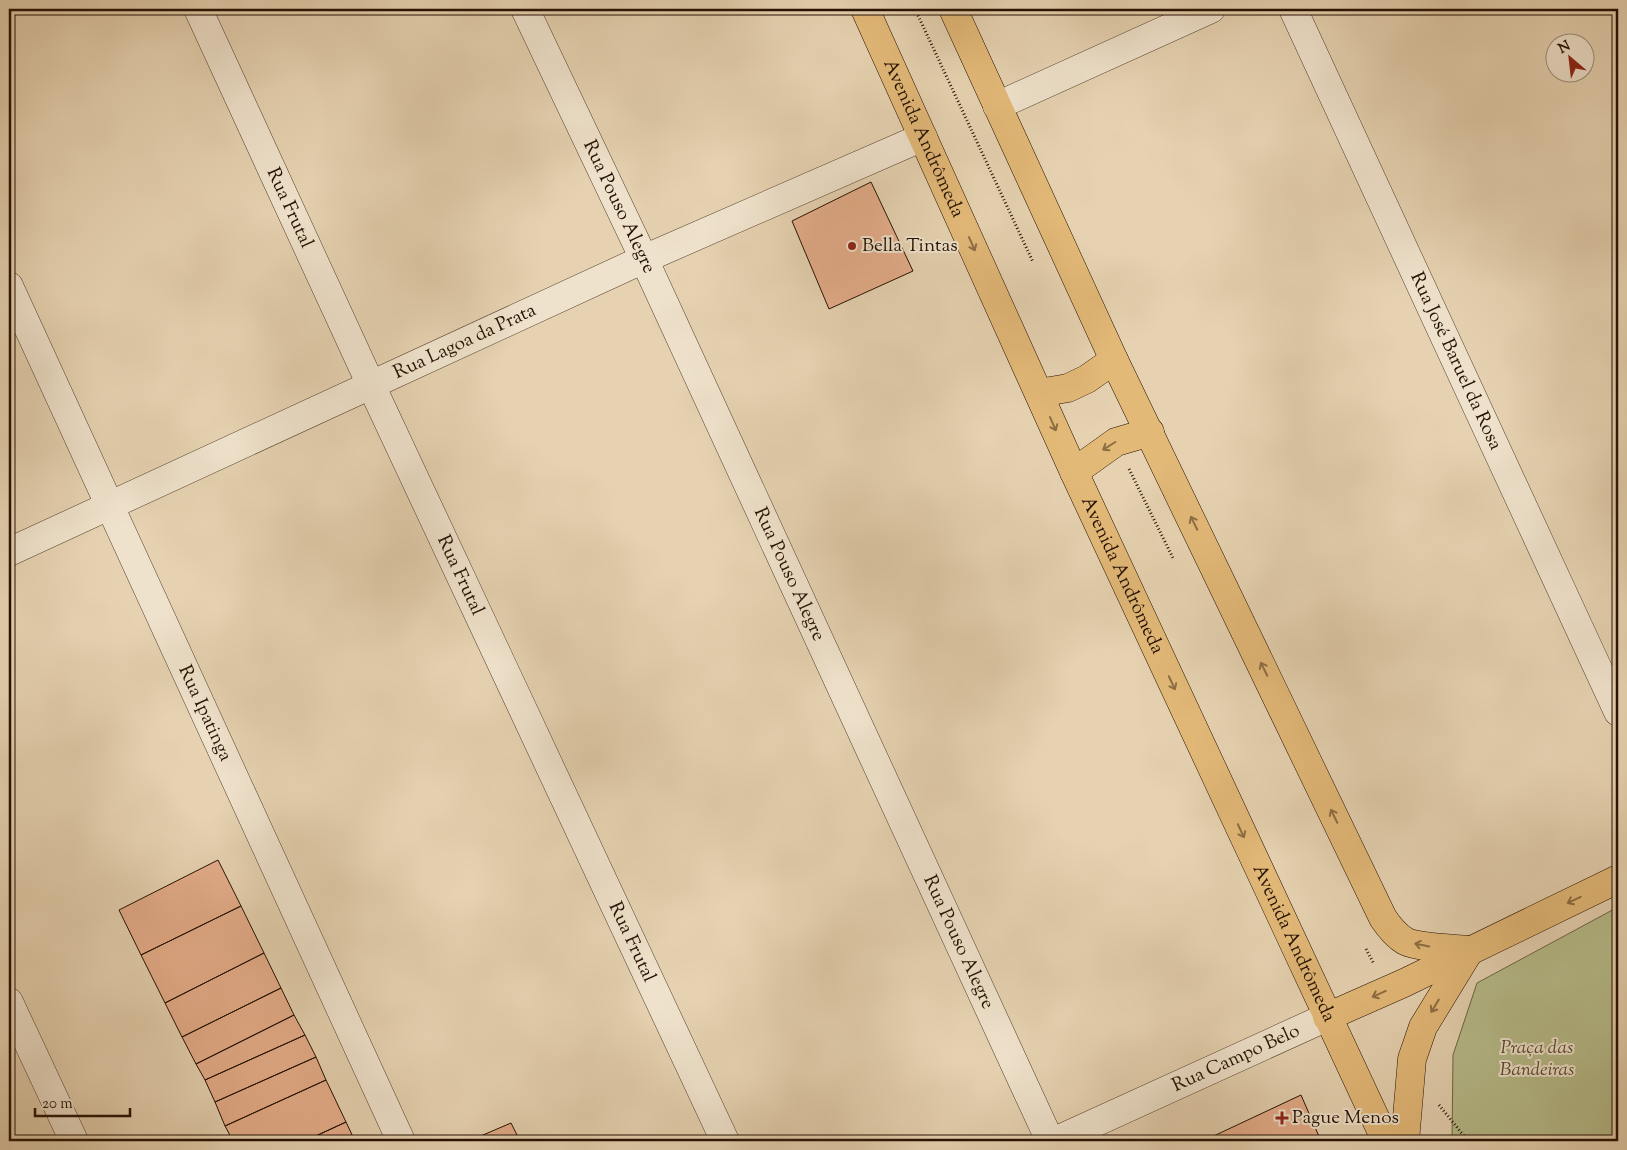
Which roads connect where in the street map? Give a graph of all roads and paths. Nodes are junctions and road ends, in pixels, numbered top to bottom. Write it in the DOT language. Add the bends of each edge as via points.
graph roads {
  1 [pos="198,9"];
  2 [pos="525,9"];
  3 [pos="865,9"];
  4 [pos="953,9"];
  5 [pos="1211,9"];
  6 [pos="1293,9"];
  7 [pos="997,106"];
  8 [pos="924,137"];
  9 [pos="644,259"];
  10 [pos="9,286"];
  11 [pos="1114,360"];
  12 [pos="371,385"];
  13 [pos="1039,393"];
  14 [pos="1150,432"];
  15 [pos="1074,472"];
  16 [pos="110,506"];
  17 [pos="9,552"];
  18 [pos="1618,712"];
  19 [pos="1618,879"];
  20 [pos="1470,950"];
  21 [pos="9,1002"];
  22 [pos="1327,1017"];
  23 [pos="74,1141"];
  24 [pos="401,1141"];
  25 [pos="725,1141"];
  26 [pos="1050,1141"];
  27 [pos="1055,1141"];
  28 [pos="1386,1141"];
  29 [pos="1405,1141"];
  1 -- 12 [label="street, Rua Frutal"];
  2 -- 9 [label="street, Rua Pouso Alegre"];
  3 -- 8 [label="main road, Avenida Andrômeda"];
  4 -- 7 [label="main road"];
  5 -- 7 [label="street"];
  6 -- 18 [label="street, Rua José Baruel da Rosa"];
  7 -- 11 [label="main road"];
  8 -- 9 [label="street, Rua Lagoa da Prata"];
  8 -- 13 [label="main road, Avenida Andrômeda, one-way"];
  9 -- 12 [label="street, Rua Lagoa da Prata"];
  9 -- 26 [label="street, Rua Pouso Alegre"];
  10 -- 16 [label="street, Rua Ipatinga"];
  11 -- 13 [label="main road" via="1068,388"];
  11 -- 14 [label="main road"];
  12 -- 16 [label="street, Rua Lagoa da Prata"];
  12 -- 25 [label="street, Rua Frutal"];
  13 -- 15 [label="main road, Avenida Andrômeda, one-way"];
  14 -- 15 [label="main road, one-way" via="1116,442"];
  20 -- 14 [label="main road, one-way" via="1406,942 1383,918"];
  15 -- 22 [label="main road, Avenida Andrômeda, one-way"];
  16 -- 17 [label="street, Rua Lagoa da Prata"];
  16 -- 24 [label="street, Rua Ipatinga"];
  19 -- 20 [label="main road, Rua Campo Belo, one-way"];
  20 -- 22 [label="main road, Rua Campo Belo, one-way"];
  20 -- 29 [label="main road, one-way" via="1423,1027 1412,1058"];
  21 -- 23 [label="street"];
  22 -- 27 [label="street, Rua Campo Belo"];
  22 -- 28 [label="main road, Avenida Andrômeda"];
}
